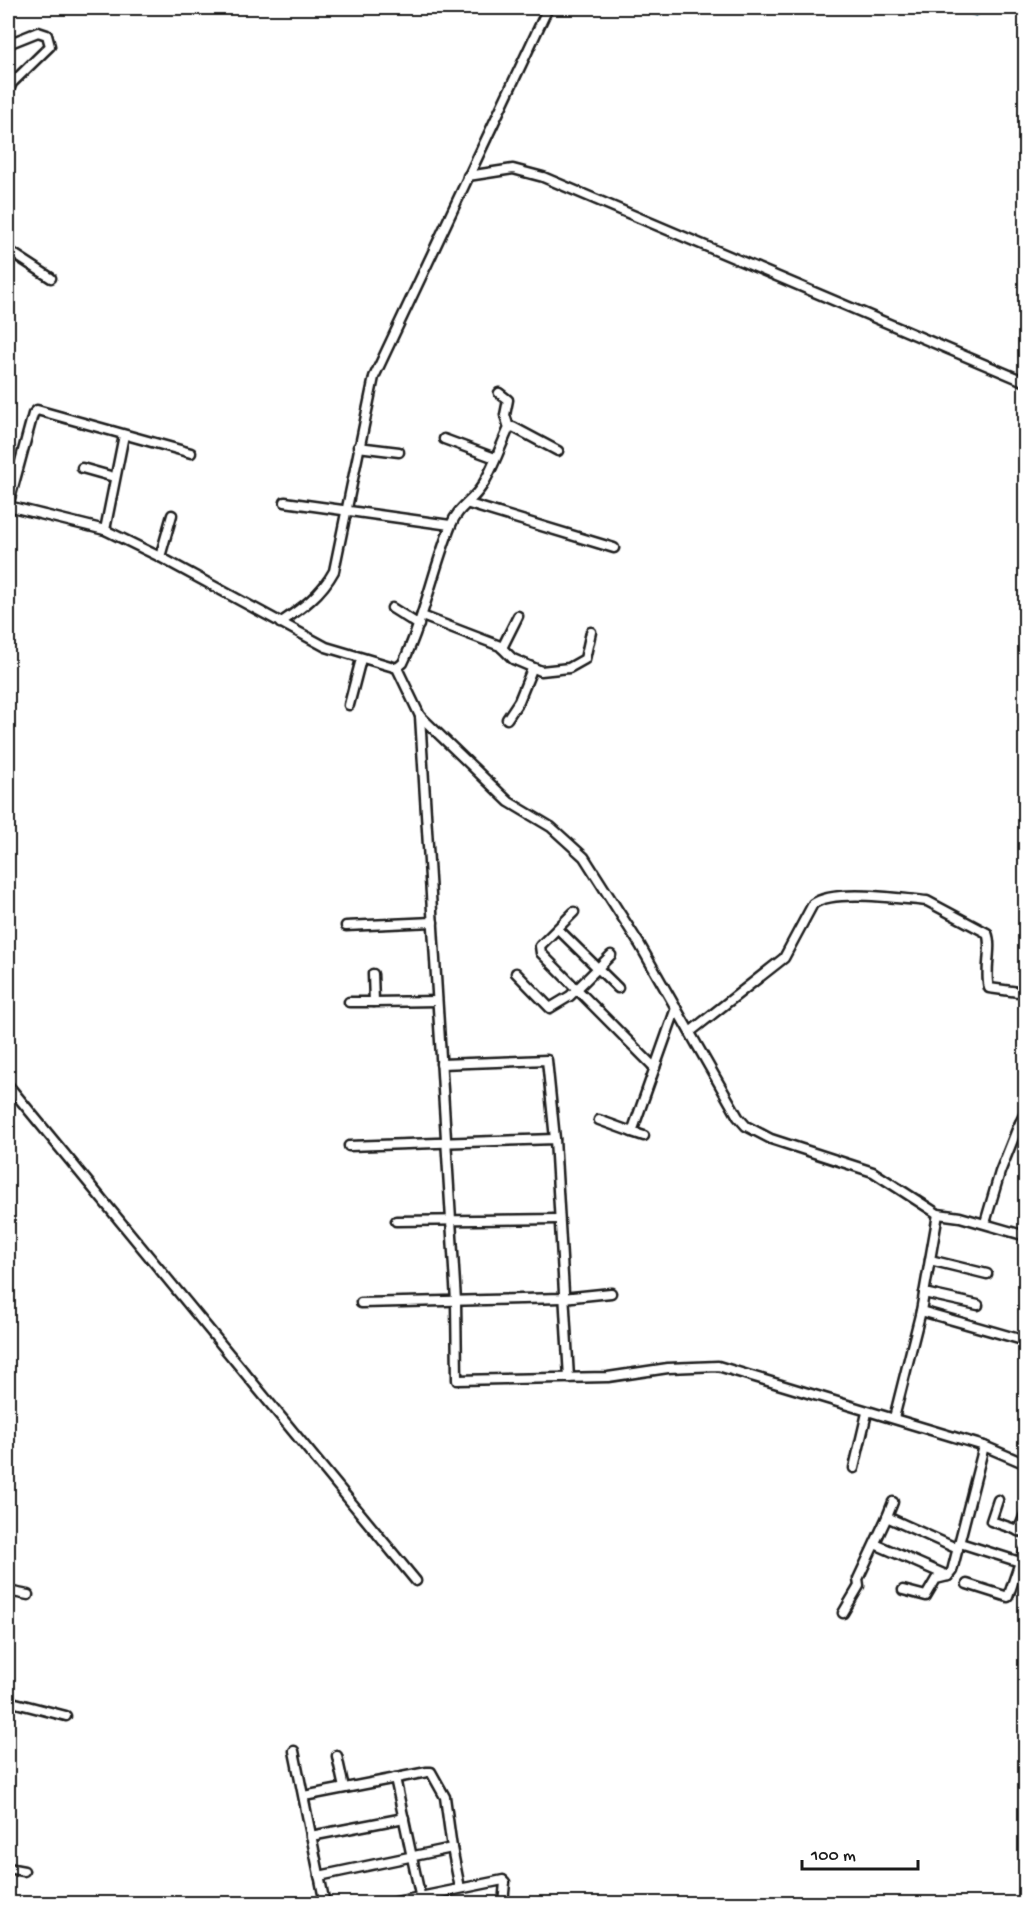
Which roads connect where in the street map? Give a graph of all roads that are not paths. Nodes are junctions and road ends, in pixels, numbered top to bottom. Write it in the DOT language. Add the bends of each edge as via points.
graph roads {
  1 [pos="548,8"];
  2 [pos="8,44"];
  3 [pos="8,92"];
  4 [pos="468,176"];
  5 [pos="8,250"];
  6 [pos="51,278"];
  7 [pos="1026,382"];
  8 [pos="499,393"];
  9 [pos="509,428"];
  10 [pos="124,435"];
  11 [pos="444,439"];
  12 [pos="358,447"];
  13 [pos="558,451"];
  14 [pos="399,452"];
  15 [pos="191,453"];
  16 [pos="495,458"];
  17 [pos="82,468"];
  18 [pos="114,477"];
  19 [pos="285,502"];
  20 [pos="469,504"];
  21 [pos="8,506"];
  22 [pos="346,510"];
  23 [pos="172,515"];
  24 [pos="450,525"];
  25 [pos="105,530"];
  26 [pos="614,548"];
  27 [pos="160,557"];
  28 [pos="392,608"];
  29 [pos="518,616"];
  30 [pos="421,620"];
  31 [pos="280,623"];
  32 [pos="591,632"];
  33 [pos="502,648"];
  34 [pos="361,659"];
  35 [pos="397,668"];
  36 [pos="532,669"];
  37 [pos="349,705"];
  38 [pos="420,716"];
  39 [pos="507,718"];
  40 [pos="574,912"];
  41 [pos="433,922"];
  42 [pos="346,926"];
  43 [pos="558,929"];
  44 [pos="611,955"];
  45 [pos="598,968"];
  46 [pos="516,973"];
  47 [pos="373,974"];
  48 [pos="618,988"];
  49 [pos="577,990"];
  50 [pos="1026,993"];
  51 [pos="437,1001"];
  52 [pos="349,1002"];
  53 [pos="374,1002"];
  54 [pos="676,1008"];
  55 [pos="690,1032"];
  56 [pos="441,1065"];
  57 [pos="654,1068"];
  58 [pos="8,1085"];
  59 [pos="1026,1111"];
  60 [pos="599,1120"];
  61 [pos="1023,1125"];
  62 [pos="632,1132"];
  63 [pos="644,1136"];
  64 [pos="555,1139"];
  65 [pos="445,1143"];
  66 [pos="349,1146"];
  67 [pos="938,1214"];
  68 [pos="559,1219"];
  69 [pos="396,1221"];
  70 [pos="450,1222"];
  71 [pos="985,1223"];
  72 [pos="1026,1236"];
  73 [pos="930,1260"];
  74 [pos="987,1274"];
  75 [pos="611,1293"];
  76 [pos="924,1293"];
  77 [pos="563,1298"];
  78 [pos="456,1301"];
  79 [pos="361,1303"];
  80 [pos="978,1305"];
  81 [pos="921,1311"];
  82 [pos="1026,1341"];
  83 [pos="569,1378"];
  84 [pos="867,1413"];
  85 [pos="894,1418"];
  86 [pos="984,1446"];
  87 [pos="1026,1464"];
  88 [pos="854,1468"];
  89 [pos="998,1500"];
  90 [pos="893,1502"];
  91 [pos="1026,1512"];
  92 [pos="887,1518"];
  93 [pos="1022,1532"];
  94 [pos="875,1544"];
  95 [pos="959,1546"];
  96 [pos="1026,1549"];
  97 [pos="1020,1562"];
  98 [pos="948,1576"];
  99 [pos="416,1581"];
  100 [pos="967,1584"];
  101 [pos="903,1590"];
  102 [pos="8,1591"];
  103 [pos="28,1596"];
  104 [pos="843,1613"];
  105 [pos="8,1701"];
  106 [pos="66,1716"];
  107 [pos="294,1751"];
  108 [pos="337,1756"];
  109 [pos="396,1778"];
  110 [pos="344,1788"];
  111 [pos="304,1796"];
  112 [pos="404,1818"];
  113 [pos="311,1836"];
  114 [pos="452,1848"];
  115 [pos="413,1856"];
  116 [pos="8,1868"];
  117 [pos="24,1871"];
  118 [pos="320,1876"];
  119 [pos="460,1888"];
  120 [pos="421,1900"];
  121 [pos="326,1904"];
  122 [pos="386,1904"];
  123 [pos="503,1904"];
  1 -- 4 [label="street"];
  2 -- 3 [label="street" via="38,32 47,35 50,46 12,83"];
  4 -- 7 [label="street" via="513,169 543,177"];
  4 -- 12 [label="street" via="374,377"];
  5 -- 6 [label="street"];
  8 -- 9 [label="street" via="508,400 505,415"];
  9 -- 13 [label="street"];
  9 -- 16 [label="street"];
  10 -- 15 [label="street"];
  10 -- 18 [label="street"];
  10 -- 21 [label="street" via="35,412"];
  11 -- 16 [label="street"];
  12 -- 14 [label="street"];
  12 -- 22 [label="street"];
  16 -- 20 [label="street"];
  17 -- 18 [label="street"];
  18 -- 25 [label="street"];
  19 -- 22 [label="street"];
  20 -- 24 [label="street" via="460,508"];
  20 -- 26 [label="street"];
  21 -- 25 [label="street"];
  22 -- 24 [label="street"];
  22 -- 31 [label="street" via="337,560 329,580 308,604"];
  23 -- 27 [label="street"];
  24 -- 30 [label="street"];
  25 -- 27 [label="street"];
  27 -- 31 [label="street"];
  28 -- 30 [label="street"];
  29 -- 33 [label="street"];
  30 -- 33 [label="street"];
  30 -- 35 [label="street" via="403,663"];
  31 -- 34 [label="street" via="326,647"];
  32 -- 36 [label="street" via="582,660 551,672"];
  33 -- 36 [label="street"];
  34 -- 35 [label="street"];
  34 -- 37 [label="street"];
  35 -- 38 [label="street"];
  36 -- 39 [label="street"];
  38 -- 41 [label="street"];
  38 -- 54 [label="street" via="509,802 574,846 618,908"];
  40 -- 43 [label="street"];
  41 -- 42 [label="street"];
  41 -- 51 [label="street"];
  43 -- 45 [label="street"];
  43 -- 49 [label="street" via="540,946 541,953"];
  44 -- 45 [label="street"];
  45 -- 48 [label="street"];
  45 -- 49 [label="street"];
  46 -- 49 [label="street" via="548,1007"];
  47 -- 53 [label="street"];
  49 -- 57 [label="street"];
  50 -- 55 [label="street" via="989,988 987,933 940,906 927,901 836,897 813,904 784,958"];
  51 -- 53 [label="street"];
  51 -- 56 [label="street"];
  52 -- 53 [label="street"];
  54 -- 55 [label="street"];
  54 -- 57 [label="street"];
  55 -- 67 [label="street" via="746,1126 771,1139 873,1172"];
  56 -- 64 [label="street" via="547,1060"];
  56 -- 65 [label="street"];
  57 -- 62 [label="street"];
  58 -- 99 [label="street"];
  59 -- 61 [label="street"];
  60 -- 62 [label="street"];
  61 -- 71 [label="street" via="1000,1172"];
  62 -- 63 [label="street"];
  64 -- 65 [label="street"];
  64 -- 68 [label="street"];
  65 -- 66 [label="street"];
  65 -- 70 [label="street"];
  67 -- 71 [label="street"];
  67 -- 73 [label="street"];
  68 -- 70 [label="street"];
  68 -- 77 [label="street"];
  69 -- 70 [label="street"];
  70 -- 78 [label="street"];
  71 -- 72 [label="street"];
  73 -- 74 [label="street"];
  73 -- 76 [label="street"];
  75 -- 77 [label="street"];
  76 -- 80 [label="street"];
  76 -- 81 [label="street"];
  77 -- 78 [label="street"];
  77 -- 83 [label="street"];
  78 -- 79 [label="street"];
  78 -- 83 [label="street" via="457,1380"];
  81 -- 82 [label="street"];
  81 -- 85 [label="street"];
  83 -- 84 [label="street" via="718,1366"];
  84 -- 85 [label="street"];
  84 -- 88 [label="street"];
  85 -- 86 [label="street"];
  86 -- 87 [label="street"];
  86 -- 95 [label="street"];
  89 -- 93 [label="street" via="991,1521"];
  90 -- 92 [label="street"];
  91 -- 93 [label="street"];
  92 -- 94 [label="street"];
  92 -- 95 [label="street"];
  94 -- 98 [label="street"];
  94 -- 104 [label="street" via="858,1579 859,1586"];
  95 -- 97 [label="street"];
  95 -- 98 [label="street"];
  96 -- 97 [label="street"];
  97 -- 100 [label="street" via="1008,1597"];
  98 -- 101 [label="street" via="936,1579 926,1596"];
  102 -- 103 [label="street"];
  105 -- 106 [label="street"];
  107 -- 111 [label="street"];
  108 -- 110 [label="street"];
  109 -- 110 [label="street"];
  109 -- 112 [label="street"];
  109 -- 114 [label="street" via="431,1772 445,1797"];
  110 -- 111 [label="street"];
  111 -- 113 [label="street"];
  112 -- 113 [label="street"];
  112 -- 115 [label="street"];
  113 -- 118 [label="street"];
  114 -- 115 [label="street"];
  114 -- 119 [label="street"];
  115 -- 118 [label="street"];
  115 -- 120 [label="street"];
  116 -- 117 [label="street"];
  118 -- 121 [label="street"];
  119 -- 120 [label="street"];
  119 -- 123 [label="street" via="505,1880"];
  120 -- 122 [label="street"];
}
